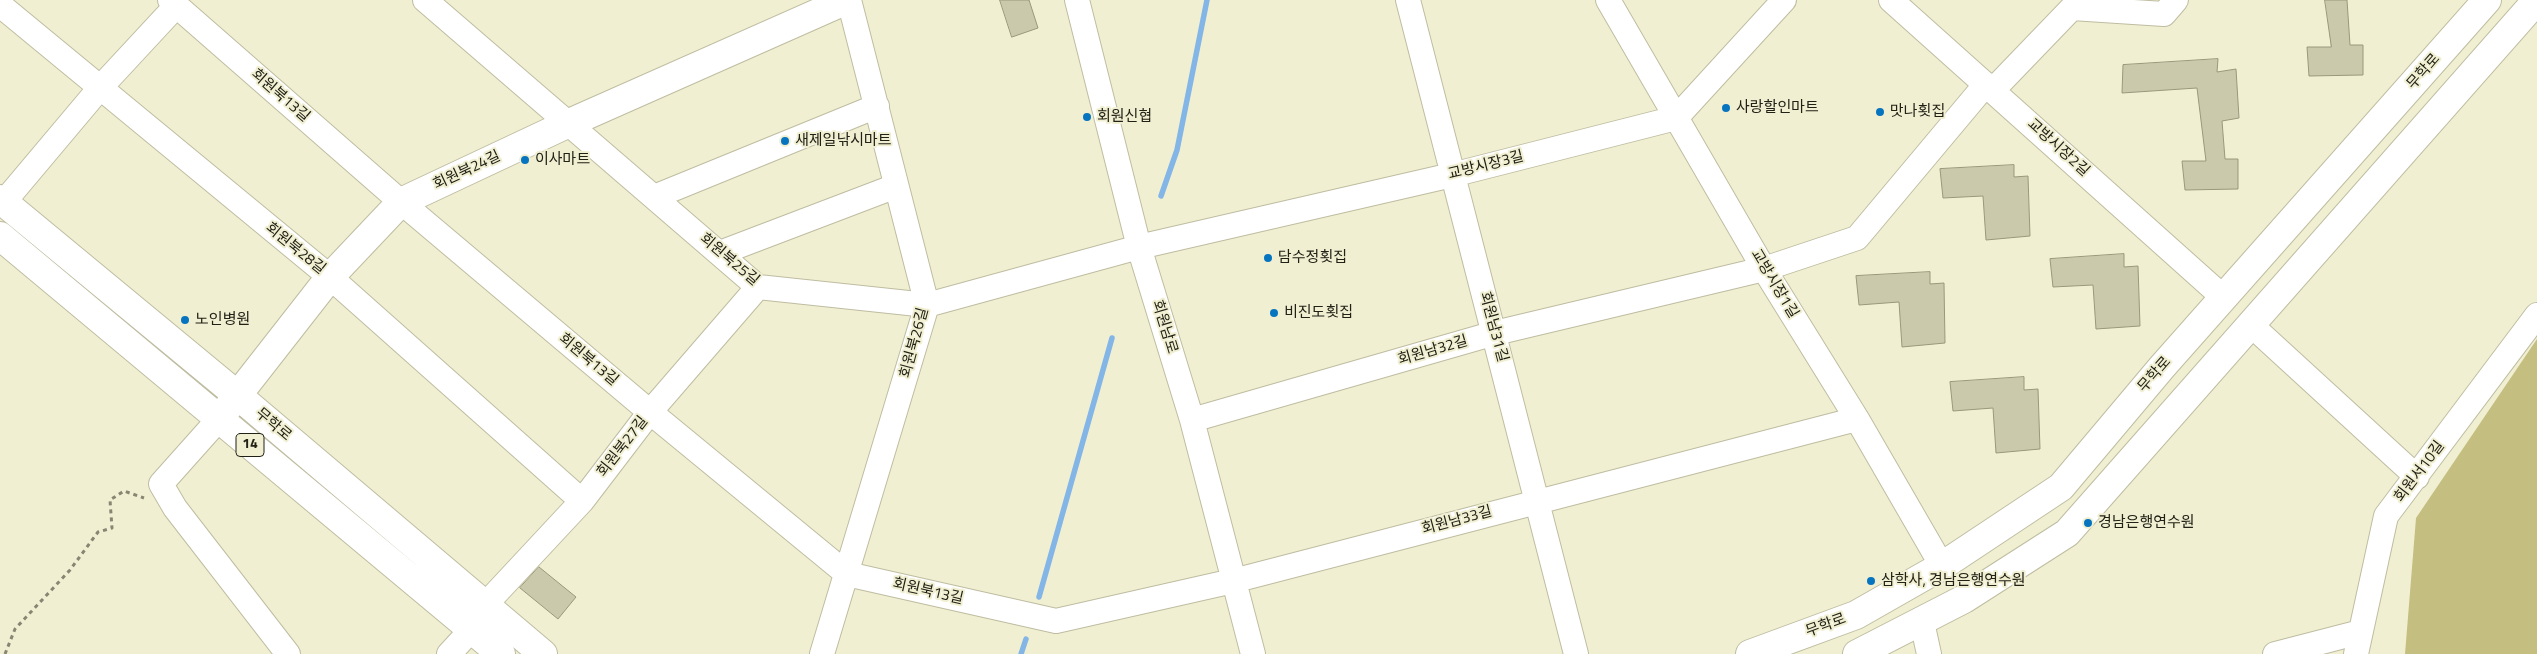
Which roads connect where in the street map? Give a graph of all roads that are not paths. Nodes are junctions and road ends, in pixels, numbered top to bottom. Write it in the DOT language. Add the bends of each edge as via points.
graph roads {
  1 [pos="425,0"];
  2 [pos="848,0"];
  3 [pos="1077,0"];
  4 [pos="1408,0"];
  5 [pos="1608,0"];
  6 [pos="1784,0"];
  7 [pos="1891,0"];
  8 [pos="2176,0"];
  9 [pos="2487,0"];
  10 [pos="2537,0"];
  11 [pos="173,3"];
  12 [pos="0,4"];
  13 [pos="1990,87"];
  14 [pos="99,89"];
  15 [pos="877,106"];
  16 [pos="1676,118"];
  17 [pos="567,124"];
  18 [pos="1452,175"];
  19 [pos="896,186"];
  20 [pos="654,197"];
  21 [pos="2,200"];
  22 [pos="401,202"];
  23 [pos="0,236"];
  24 [pos="1140,247"];
  25 [pos="720,253"];
  26 [pos="1764,269"];
  27 [pos="330,277"];
  28 [pos="758,287"];
  29 [pos="2224,298"];
  30 [pos="927,305"];
  31 [pos="2537,314"];
  32 [pos="2250,324"];
  33 [pos="1495,333"];
  34 [pos="236,394"];
  35 [pos="650,412"];
  36 [pos="218,419"];
  37 [pos="1858,419"];
  38 [pos="1192,420"];
  39 [pos="2417,477"];
  40 [pos="1537,500"];
  41 [pos="582,501"];
  42 [pos="1942,566"];
  43 [pos="847,574"];
  44 [pos="1233,581"];
  45 [pos="485,605"];
  46 [pos="1056,621"];
  47 [pos="1922,622"];
  48 [pos="472,629"];
  49 [pos="2358,643"];
  50 [pos="288,654"];
  51 [pos="449,654"];
  52 [pos="501,654"];
  53 [pos="544,654"];
  54 [pos="822,654"];
  55 [pos="1253,654"];
  56 [pos="1576,654"];
  57 [pos="1750,654"];
  58 [pos="1857,654"];
  59 [pos="1929,654"];
  60 [pos="2275,654"];
  1 -- 17 [label="street, 회원북25길"];
  2 -- 15 [label="street, 회원북26길"];
  2 -- 17 [label="main road, 회원북24길"];
  3 -- 24 [label="street, 회원남로"];
  4 -- 18 [label="street, 회원남31길"];
  5 -- 16 [label="street, 교방시장1길"];
  6 -- 16 [label="street"];
  7 -- 13 [label="street, 교방시장2길"];
  8 -- 13 [label="street, 회원남32길" via="2164,14 2072,8"];
  9 -- 29 [label="main road, 무학로"];
  10 -- 32 [label="main road"];
  11 -- 14 [label="street"];
  11 -- 22 [label="street, 회원북13길"];
  12 -- 14 [label="street, 회원북28길"];
  13 -- 26 [label="street, 회원남32길" via="1857,238"];
  13 -- 29 [label="street, 교방시장2길"];
  14 -- 21 [label="street"];
  14 -- 27 [label="street, 회원북28길"];
  15 -- 19 [label="street, 회원북26길"];
  15 -- 20 [label="street"];
  16 -- 18 [label="street, 교방시장3길"];
  16 -- 26 [label="street, 교방시장1길"];
  17 -- 20 [label="street, 회원북25길"];
  17 -- 22 [label="main road, 회원북24길"];
  18 -- 24 [label="street, 교방시장3길"];
  18 -- 33 [label="street, 회원남31길"];
  19 -- 25 [label="street"];
  19 -- 30 [label="street, 회원북26길"];
  20 -- 25 [label="street, 회원북25길"];
  21 -- 34 [label="main road, 무학로"];
  22 -- 27 [label="main road, 회원북24길"];
  22 -- 35 [label="street, 회원북13길"];
  23 -- 36 [label="main road, 무학로 / 14"];
  24 -- 30 [label="street, 회원북25길"];
  24 -- 38 [label="street, 회원남로"];
  25 -- 28 [label="street, 회원북25길"];
  26 -- 33 [label="street, 회원남32길"];
  26 -- 37 [label="street, 교방시장1길"];
  27 -- 34 [label="main road, 회원북24길"];
  27 -- 41 [label="street, 회원북28길"];
  28 -- 30 [label="street, 회원북25길"];
  28 -- 35 [label="street, 회원북27길"];
  29 -- 42 [label="main road, 무학로" via="2061,487"];
  30 -- 43 [label="street, 회원북26길"];
  31 -- 39 [label="street, 회원서10길"];
  32 -- 39 [label="street"];
  32 -- 47 [label="main road" via="2137,457 2067,533"];
  33 -- 38 [label="street, 회원남32길"];
  33 -- 40 [label="street, 회원남31길"];
  34 -- 36 [label="main road, 회원북24길"];
  34 -- 45 [label="main road, 무학로"];
  35 -- 41 [label="street, 회원북27길"];
  35 -- 43 [label="street, 회원북13길"];
  36 -- 48 [label="main road, 무학로 / 14"];
  36 -- 50 [label="street" via="161,484 175,508"];
  37 -- 40 [label="street, 회원남33길"];
  37 -- 42 [label="street, 교방시장1길"];
  38 -- 44 [label="street, 회원남로"];
  39 -- 49 [label="street, 회원서10길" via="2386,516"];
  40 -- 44 [label="street, 회원남33길"];
  40 -- 56 [label="street, 회원남31길"];
  41 -- 45 [label="street, 회원북27길"];
  42 -- 57 [label="main road, 무학로" via="1856,615"];
  43 -- 46 [label="street, 회원북13길"];
  43 -- 54 [label="street, 회원북26길"];
  44 -- 46 [label="street, 회원남33길"];
  44 -- 55 [label="street, 회원남로"];
  45 -- 53 [label="main road, 무학로"];
  47 -- 58 [label="main road"];
  47 -- 59 [label="street"];
  48 -- 51 [label="street"];
  48 -- 52 [label="main road, 무학로 / 14"];
  49 -- 60 [label="street"];
}
